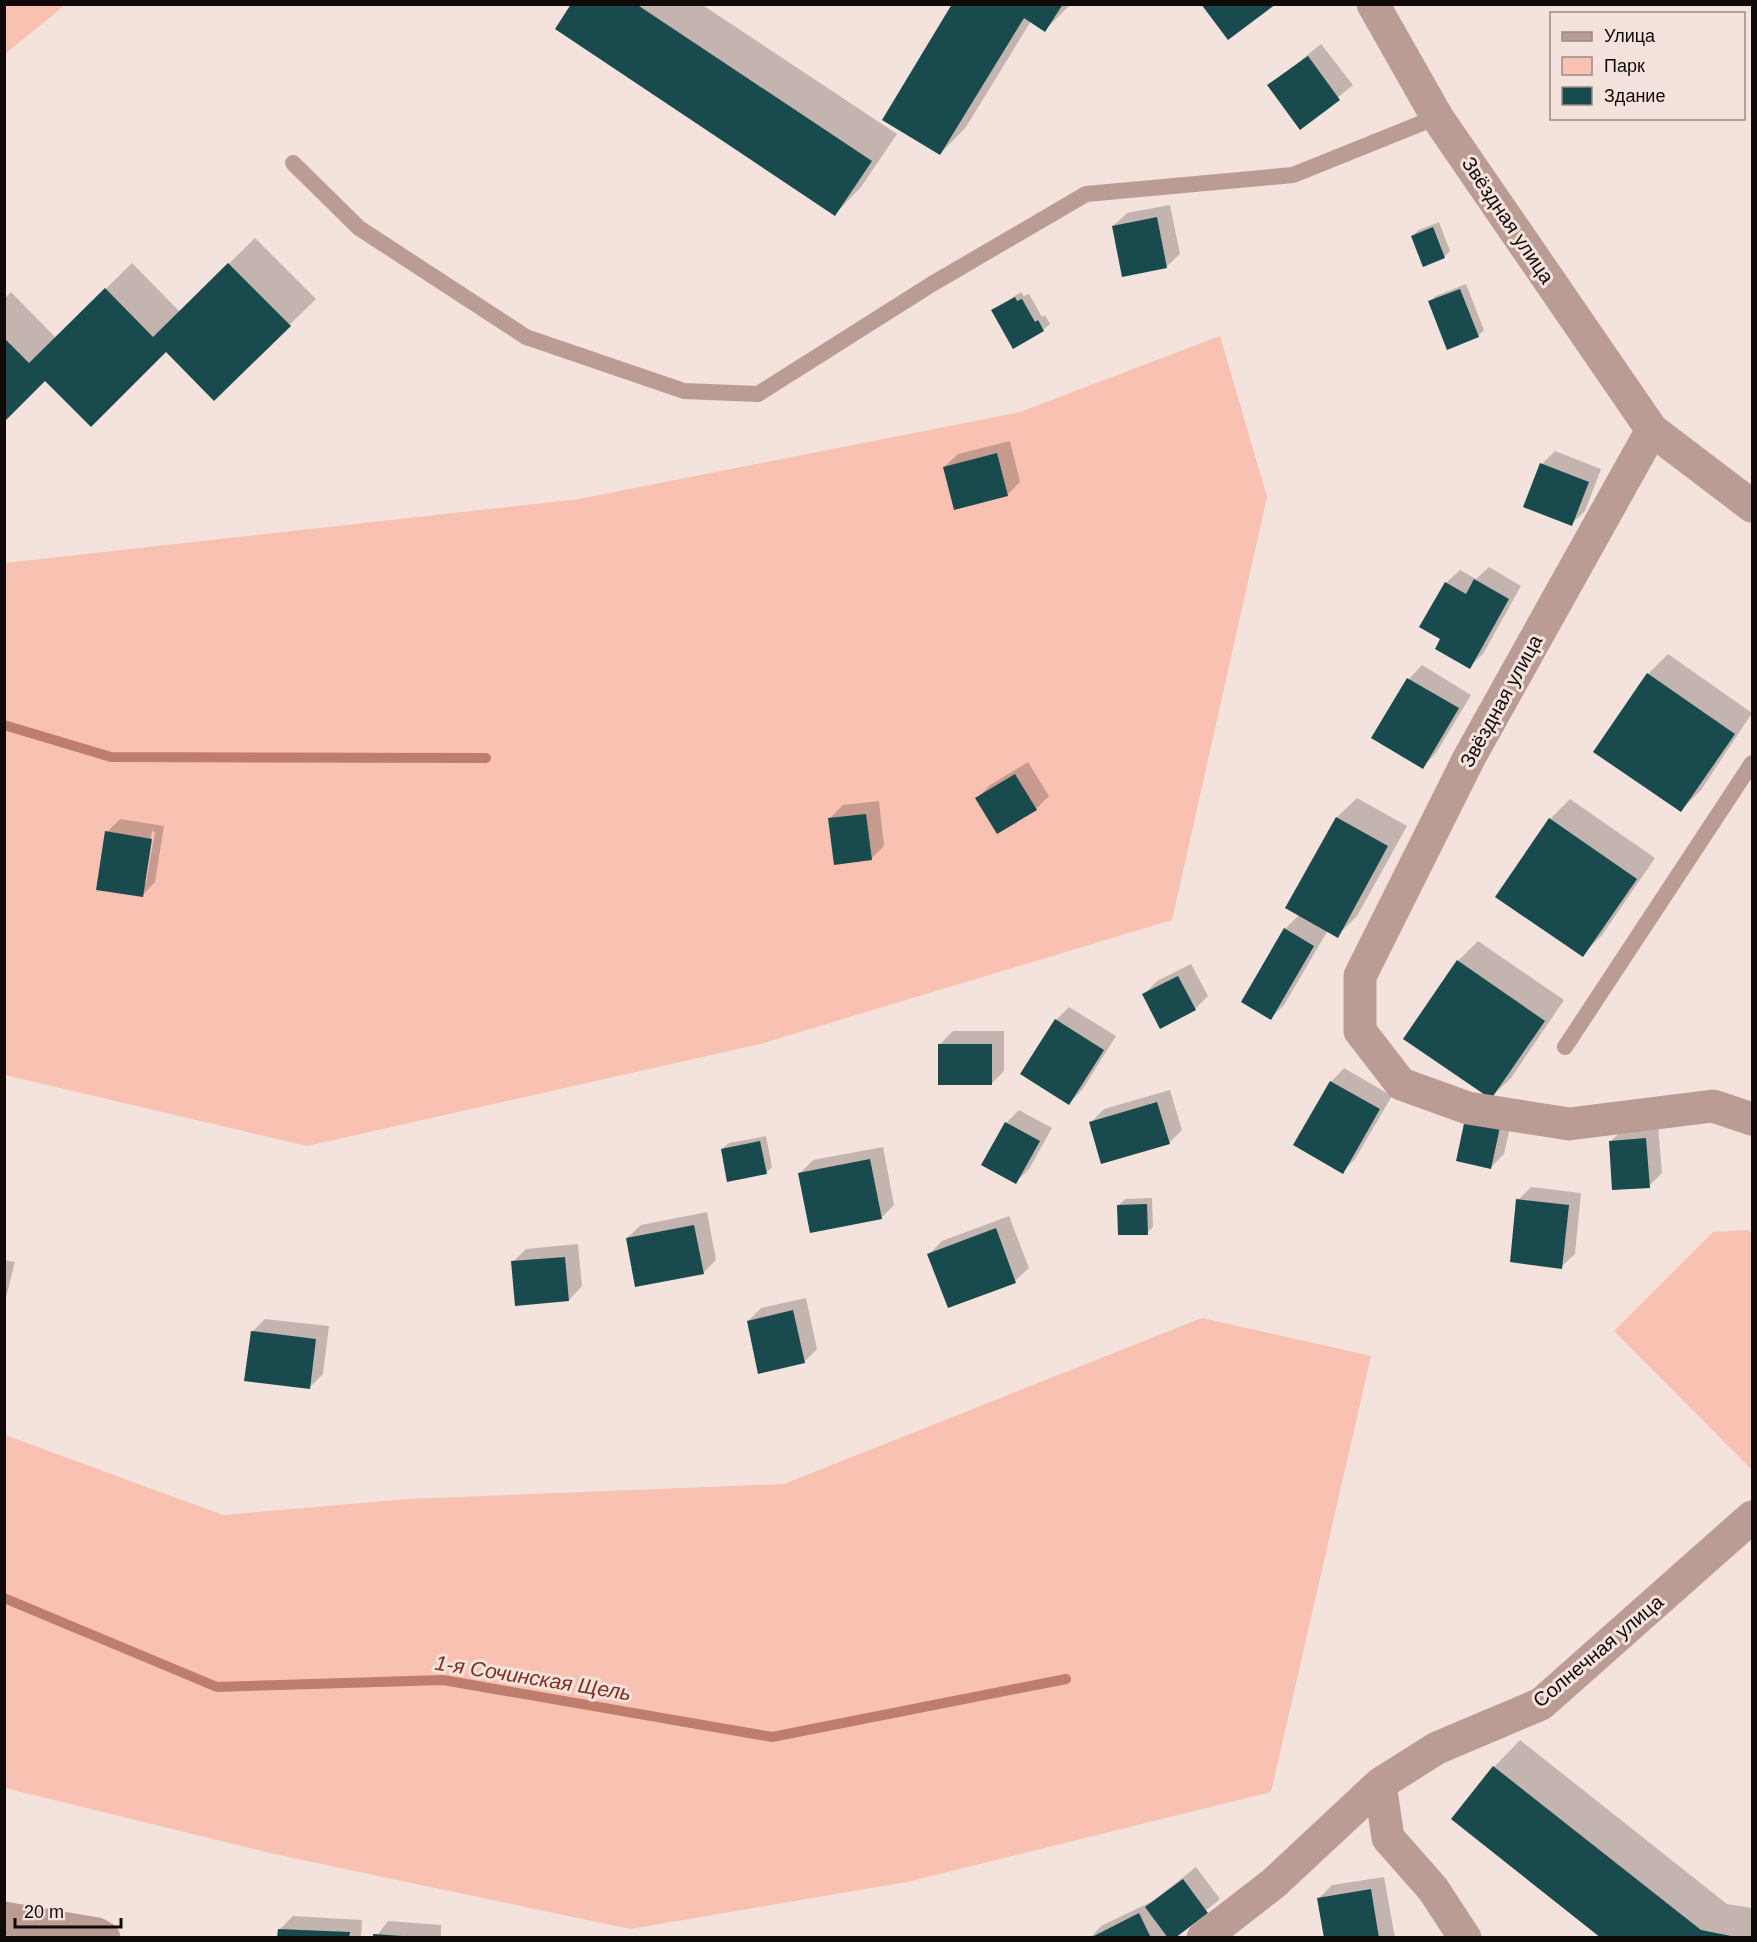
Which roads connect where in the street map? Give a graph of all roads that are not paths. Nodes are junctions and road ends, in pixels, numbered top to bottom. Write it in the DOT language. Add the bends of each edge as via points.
graph roads {
  1 [pos="1373,4"];
  2 [pos="1437,117"];
  3 [pos="292,163"];
  4 [pos="1652,430"];
  5 [pos="1752,506"];
  6 [pos="1752,763"];
  7 [pos="1565,1047"];
  8 [pos="1752,1119"];
  9 [pos="1752,1517"];
  10 [pos="1380,1785"];
  11 [pos="4,1918"];
  12 [pos="104,1938"];
  13 [pos="1203,1938"];
  14 [pos="1465,1938"];
  1 -- 2 [label="street, Звёздная улица"];
  2 -- 3 [label="lane" via="1293,175 1086,194 758,394 684,391 526,338 359,228"];
  2 -- 4 [label="street, Звёздная улица"];
  4 -- 5 [label="street, Звёздная улица"];
  4 -- 8 [label="street, Звёздная улица" via="1469,758 1360,976 1360,1031 1401,1084 1456,1104 1569,1124 1713,1107"];
  6 -- 7 [label="lane"];
  9 -- 10 [label="street, Солнечная улица" via="1541,1704 1437,1748"];
  10 -- 13 [label="street, Солнечная улица" via="1274,1883"];
  10 -- 14 [label="street" via="1388,1838 1433,1889"];
  11 -- 12 [label="street"];
}
